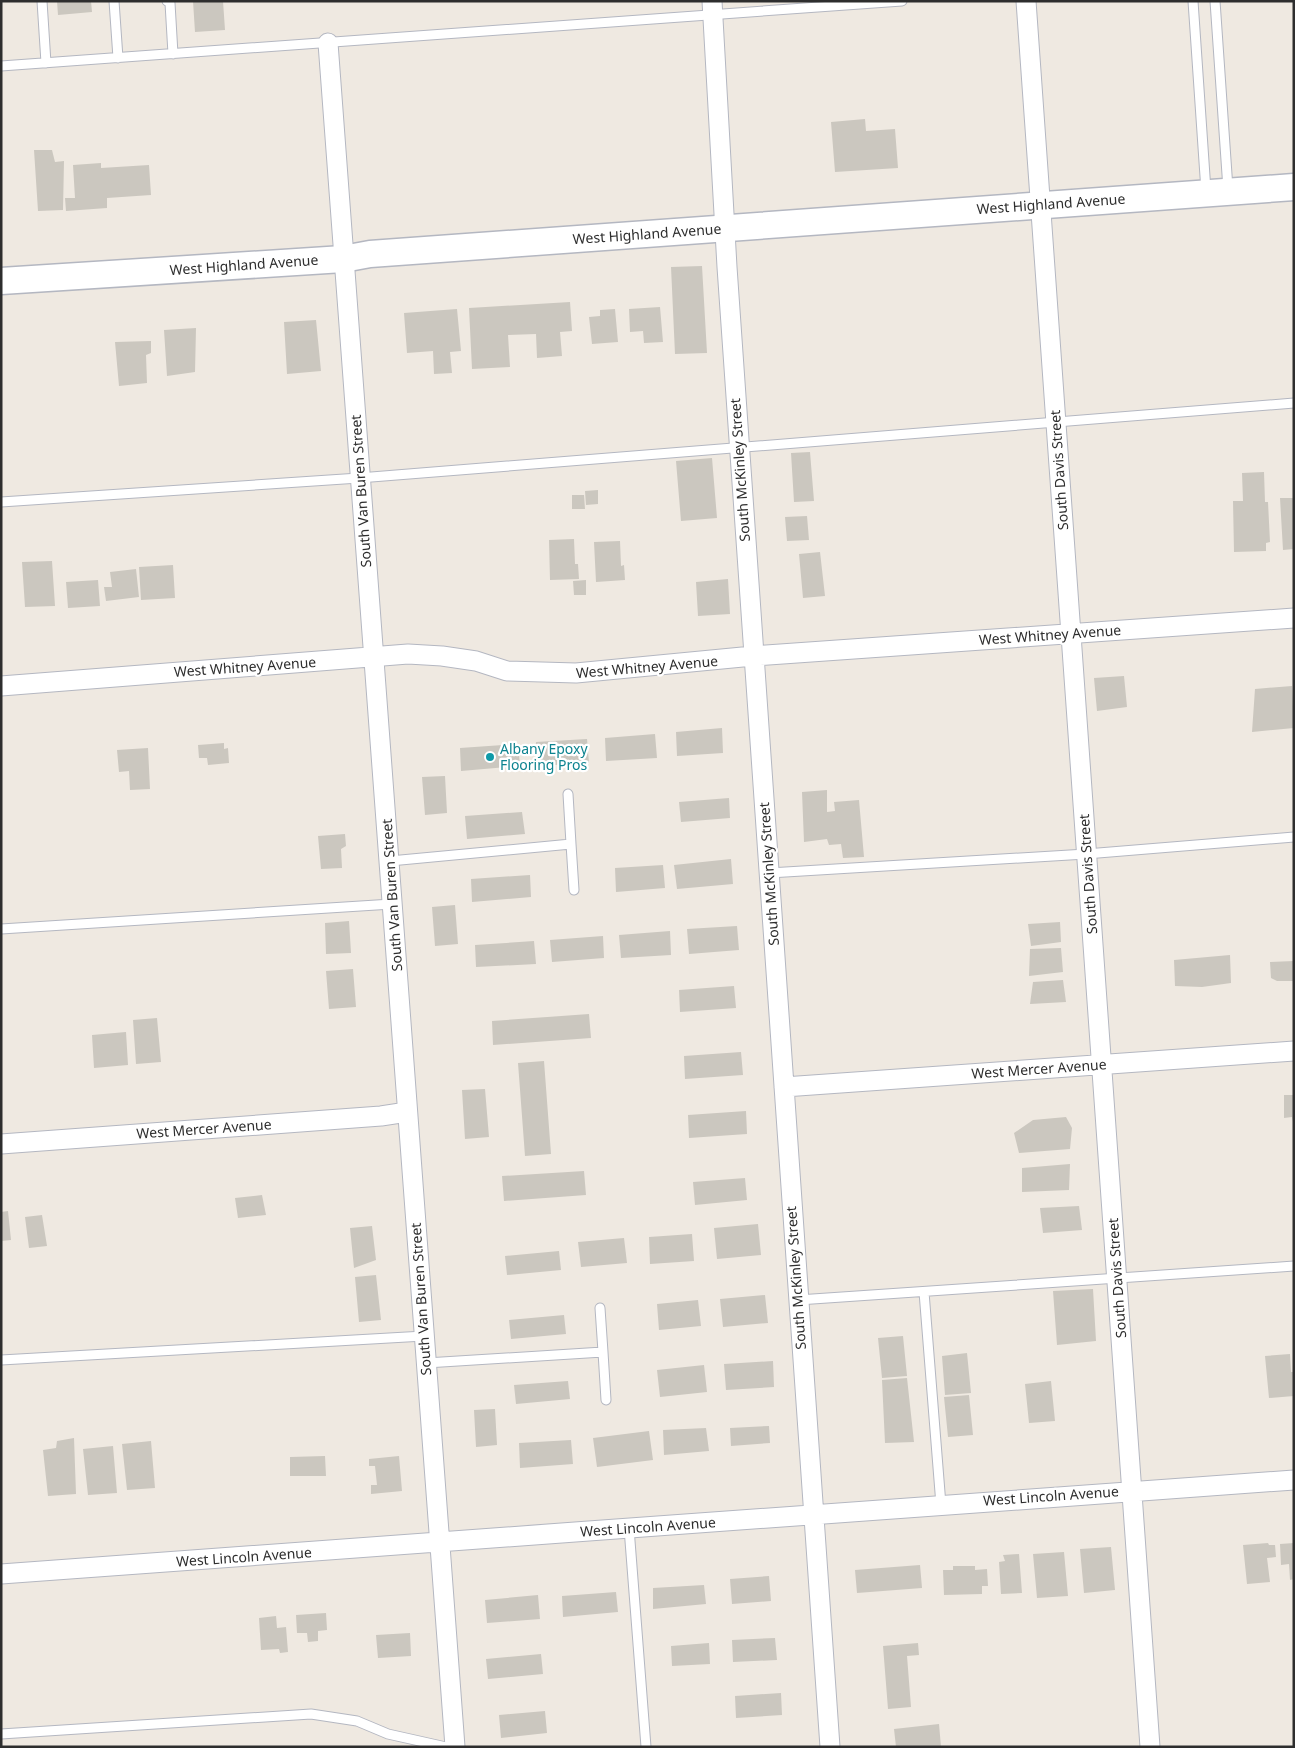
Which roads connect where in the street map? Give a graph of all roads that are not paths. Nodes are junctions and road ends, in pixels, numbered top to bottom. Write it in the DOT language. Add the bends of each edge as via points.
graph roads {
  1 [pos="42,1"];
  2 [pos="114,1"];
  3 [pos="167,1"];
  4 [pos="902,1"];
  5 [pos="1026,1"];
  6 [pos="1193,1"];
  7 [pos="1215,1"];
  8 [pos="713,7"];
  9 [pos="328,43"];
  10 [pos="173,54"];
  11 [pos="118,58"];
  12 [pos="46,63"];
  13 [pos="1,66"];
  14 [pos="1294,187"];
  15 [pos="1217,193"];
  16 [pos="1040,205"];
  17 [pos="725,228"];
  18 [pos="343,258"];
  19 [pos="1,281"];
  20 [pos="1294,403"];
  21 [pos="1055,421"];
  22 [pos="739,448"];
  23 [pos="360,478"];
  24 [pos="1,502"];
  25 [pos="1294,618"];
  26 [pos="1070,633"];
  27 [pos="753,656"];
  28 [pos="375,658"];
  29 [pos="1,686"];
  30 [pos="568,794"];
  31 [pos="1294,837"];
  32 [pos="571,844"];
  33 [pos="1086,854"];
  34 [pos="390,861"];
  35 [pos="769,873"];
  36 [pos="574,890"];
  37 [pos="392,904"];
  38 [pos="1,928"];
  39 [pos="1294,1051"];
  40 [pos="1102,1065"];
  41 [pos="784,1086"];
  42 [pos="408,1112"];
  43 [pos="1,1144"];
  44 [pos="1294,1266"];
  45 [pos="1117,1279"];
  46 [pos="924,1292"];
  47 [pos="798,1300"];
  48 [pos="600,1308"];
  49 [pos="424,1336"];
  50 [pos="603,1352"];
  51 [pos="1,1360"];
  52 [pos="426,1363"];
  53 [pos="606,1400"];
  54 [pos="1294,1480"];
  55 [pos="1134,1490"];
  56 [pos="941,1506"];
  57 [pos="812,1515"];
  58 [pos="629,1528"];
  59 [pos="439,1542"];
  60 [pos="1,1574"];
  61 [pos="1,1734"];
  62 [pos="446,1747"];
  63 [pos="455,1747"];
  64 [pos="646,1747"];
  65 [pos="830,1747"];
  66 [pos="1150,1747"];
  1 -- 12 [label="lane"];
  2 -- 11 [label="lane"];
  3 -- 10 [label="lane" via="170,3"];
  4 -- 8 [label="lane"];
  5 -- 16 [label="street, South Davis Street"];
  6 -- 15 [label="lane"];
  7 -- 15 [label="lane"];
  8 -- 9 [label="lane"];
  8 -- 17 [label="street, South McKinley Street"];
  9 -- 10 [label="lane"];
  9 -- 18 [label="street, South Van Buren Street"];
  10 -- 11 [label="lane"];
  11 -- 12 [label="lane"];
  12 -- 13 [label="lane"];
  14 -- 15 [label="street, West Highland Avenue"];
  15 -- 16 [label="street, West Highland Avenue"];
  16 -- 17 [label="street, West Highland Avenue"];
  16 -- 21 [label="street, South Davis Street"];
  17 -- 18 [label="street, West Highland Avenue"];
  17 -- 22 [label="street, South McKinley Street"];
  18 -- 19 [label="street, West Highland Avenue"];
  18 -- 23 [label="street, South Van Buren Street"];
  20 -- 21 [label="lane"];
  21 -- 22 [label="lane"];
  21 -- 26 [label="street, South Davis Street"];
  22 -- 23 [label="lane"];
  22 -- 27 [label="street, South McKinley Street"];
  23 -- 24 [label="lane"];
  23 -- 28 [label="street, South Van Buren Street"];
  25 -- 26 [label="street, West Whitney Avenue"];
  26 -- 27 [label="street, West Whitney Avenue"];
  26 -- 33 [label="street, South Davis Street"];
  27 -- 28 [label="street, West Whitney Avenue" via="576,673 531,674 442,656 408,654"];
  27 -- 35 [label="street, South McKinley Street"];
  28 -- 29 [label="street, West Whitney Avenue"];
  28 -- 34 [label="street, South Van Buren Street"];
  30 -- 32 [label="lane"];
  31 -- 33 [label="lane"];
  32 -- 34 [label="lane"];
  32 -- 36 [label="lane"];
  33 -- 35 [label="lane"];
  33 -- 40 [label="street, South Davis Street"];
  34 -- 37 [label="street, South Van Buren Street"];
  35 -- 41 [label="street, South McKinley Street"];
  37 -- 38 [label="lane"];
  37 -- 42 [label="street, South Van Buren Street"];
  39 -- 40 [label="street, West Mercer Avenue"];
  40 -- 41 [label="street, West Mercer Avenue"];
  40 -- 45 [label="street, South Davis Street"];
  41 -- 47 [label="street, South McKinley Street"];
  42 -- 43 [label="street, West Mercer Avenue"];
  42 -- 49 [label="street, South Van Buren Street"];
  44 -- 45 [label="lane"];
  45 -- 46 [label="lane"];
  45 -- 55 [label="street, South Davis Street"];
  46 -- 47 [label="lane"];
  46 -- 56 [label="lane"];
  47 -- 57 [label="street, South McKinley Street"];
  48 -- 50 [label="lane"];
  49 -- 51 [label="lane"];
  49 -- 52 [label="street, South Van Buren Street"];
  50 -- 52 [label="lane"];
  50 -- 53 [label="lane"];
  52 -- 59 [label="street, South Van Buren Street"];
  54 -- 55 [label="street, West Lincoln Avenue"];
  55 -- 56 [label="street, West Lincoln Avenue"];
  55 -- 66 [label="street, South Davis Street"];
  56 -- 57 [label="street, West Lincoln Avenue"];
  57 -- 58 [label="street, West Lincoln Avenue"];
  57 -- 65 [label="street, South McKinley Street"];
  58 -- 59 [label="street, West Lincoln Avenue"];
  58 -- 64 [label="lane"];
  59 -- 60 [label="street, West Lincoln Avenue"];
  59 -- 63 [label="street, South Van Buren Street"];
  61 -- 62 [label="lane" via="311,1714 357,1721 388,1734"];
}
